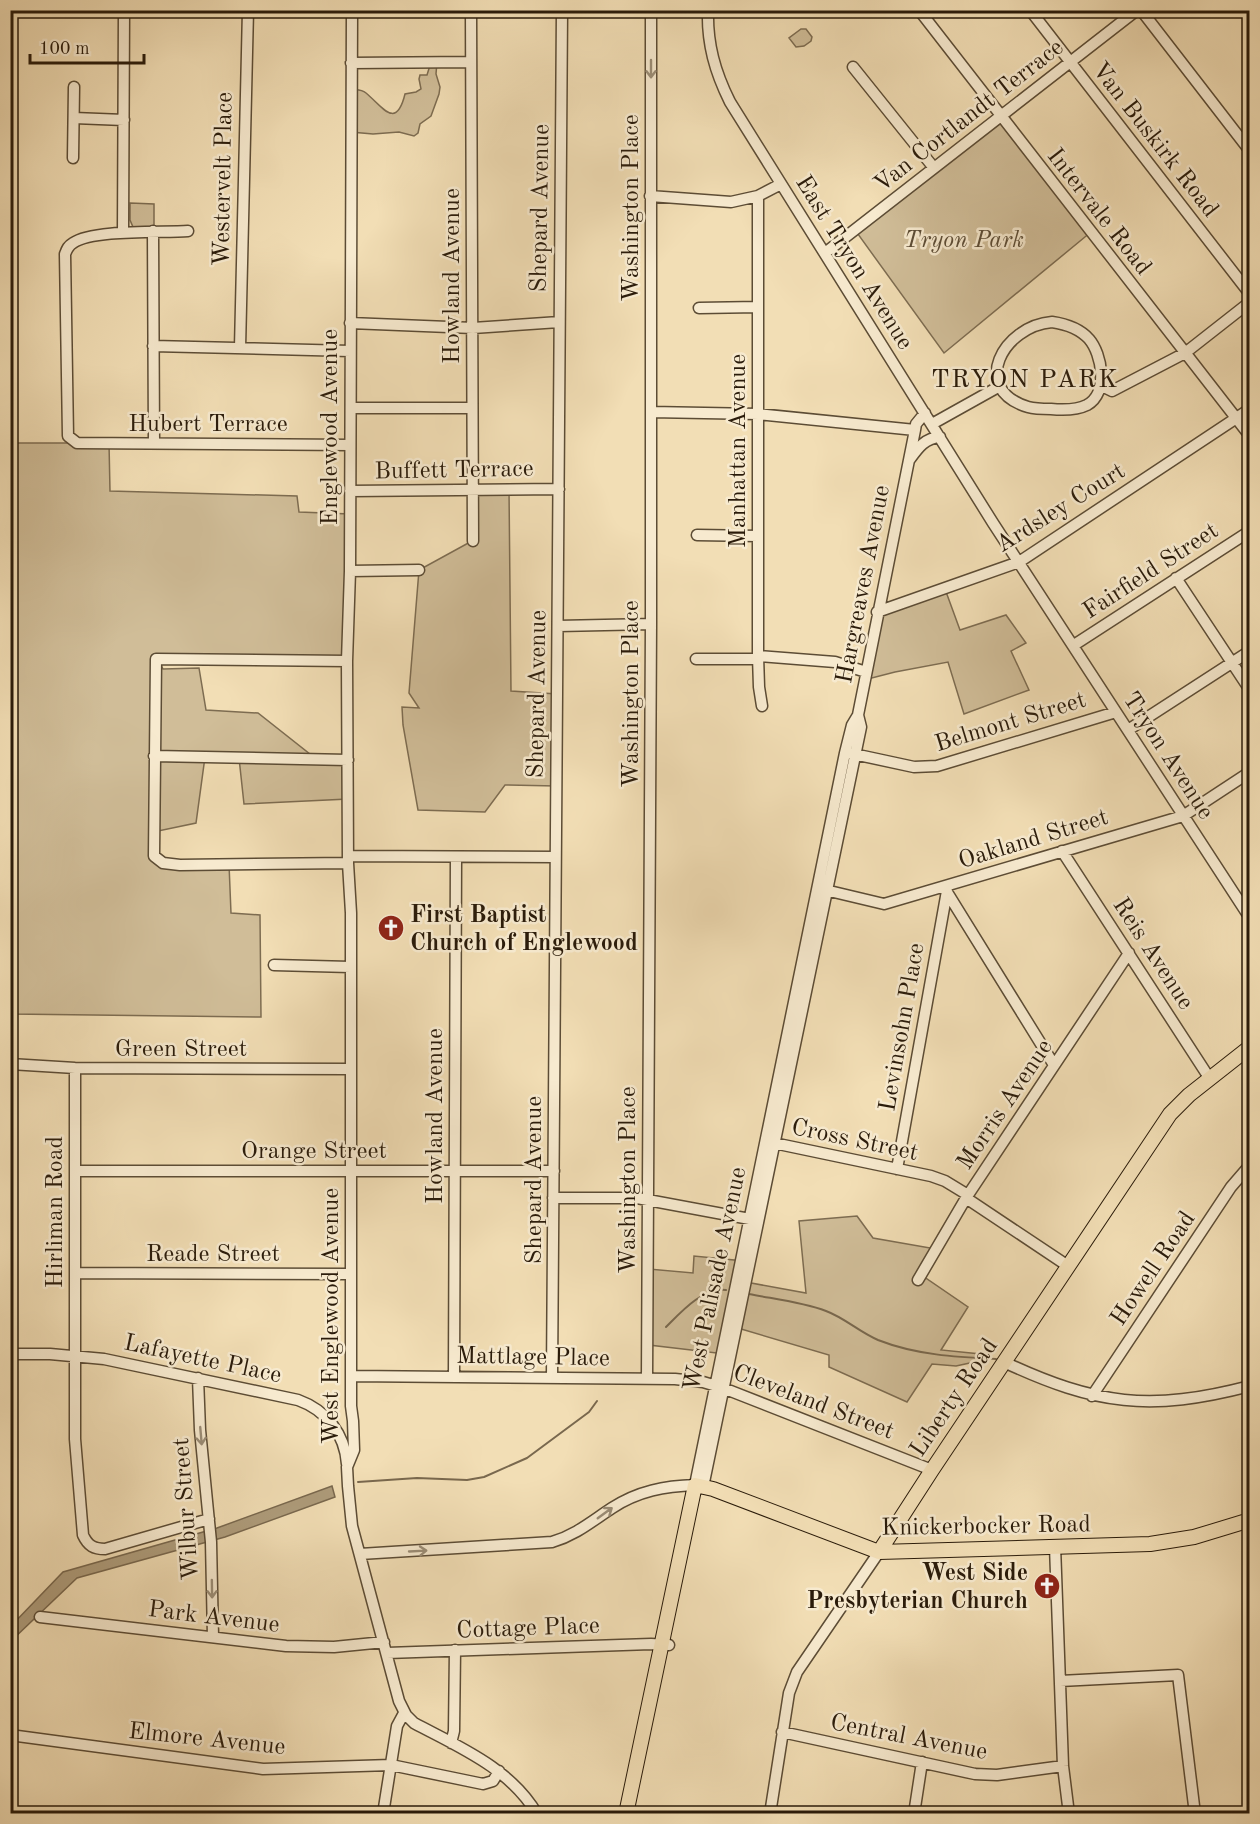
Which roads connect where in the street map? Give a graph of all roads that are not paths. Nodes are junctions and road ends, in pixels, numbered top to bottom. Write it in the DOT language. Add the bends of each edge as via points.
graph roads {
  1 [pos="124,10"];
  2 [pos="248,10"];
  3 [pos="352,10"];
  4 [pos="471,10"];
  5 [pos="562,10"];
  6 [pos="651,10"];
  7 [pos="708,10"];
  8 [pos="919,10"];
  9 [pos="1030,10"];
  10 [pos="1139,10"];
  11 [pos="471,62"];
  12 [pos="351,63"];
  13 [pos="1070,63"];
  14 [pos="853,67"];
  15 [pos="74,87"];
  16 [pos="1000,117"];
  17 [pos="74,118"];
  18 [pos="124,120"];
  19 [pos="1250,151"];
  20 [pos="73,158"];
  21 [pos="934,168"];
  22 [pos="781,184"];
  23 [pos="650,196"];
  24 [pos="758,196"];
  25 [pos="153,231"];
  26 [pos="188,231"];
  27 [pos="123,233"];
  28 [pos="825,254"];
  29 [pos="1250,294"];
  30 [pos="1250,302"];
  31 [pos="758,307"];
  32 [pos="699,308"];
  33 [pos="559,322"];
  34 [pos="350,323"];
  35 [pos="473,328"];
  36 [pos="153,346"];
  37 [pos="240,348"];
  38 [pos="350,351"];
  39 [pos="1185,353"];
  40 [pos="1100,385"];
  41 [pos="1000,386"];
  42 [pos="351,408"];
  43 [pos="472,408"];
  44 [pos="1250,409"];
  45 [pos="651,411"];
  46 [pos="925,413"];
  47 [pos="758,414"];
  48 [pos="1236,418"];
  49 [pos="932,424"];
  50 [pos="915,430"];
  51 [pos="1250,436"];
  52 [pos="940,437"];
  53 [pos="154,443"];
  54 [pos="350,445"];
  55 [pos="908,462"];
  56 [pos="471,489"];
  57 [pos="559,489"];
  58 [pos="350,491"];
  59 [pos="1250,531"];
  60 [pos="697,535"];
  61 [pos="758,536"];
  62 [pos="472,541"];
  63 [pos="1019,562"];
  64 [pos="419,570"];
  65 [pos="350,571"];
  66 [pos="1176,578"];
  67 [pos="877,612"];
  68 [pos="651,624"];
  69 [pos="558,626"];
  70 [pos="1074,645"];
  71 [pos="1250,651"];
  72 [pos="758,657"];
  73 [pos="696,659"];
  74 [pos="348,662"];
  75 [pos="1232,663"];
  76 [pos="866,672"];
  77 [pos="1250,690"];
  78 [pos="762,706"];
  79 [pos="1116,712"];
  80 [pos="1128,730"];
  81 [pos="850,754"];
  82 [pos="155,756"];
  83 [pos="348,760"];
  84 [pos="1250,772"];
  85 [pos="1183,816"];
  86 [pos="348,843"];
  87 [pos="1062,851"];
  88 [pos="456,857"];
  89 [pos="555,857"];
  90 [pos="348,860"];
  91 [pos="822,889"];
  92 [pos="945,889"];
  93 [pos="1250,918"];
  94 [pos="1129,953"];
  95 [pos="274,965"];
  96 [pos="350,967"];
  97 [pos="1250,1047"];
  98 [pos="10,1064"];
  99 [pos="1054,1065"];
  100 [pos="75,1068"];
  101 [pos="351,1069"];
  102 [pos="1210,1079"];
  103 [pos="770,1142"];
  104 [pos="1250,1165"];
  105 [pos="897,1169"];
  106 [pos="75,1171"];
  107 [pos="455,1171"];
  108 [pos="554,1171"];
  109 [pos="351,1172"];
  110 [pos="967,1196"];
  111 [pos="554,1198"];
  112 [pos="648,1200"];
  113 [pos="754,1220"];
  114 [pos="1068,1266"];
  115 [pos="75,1273"];
  116 [pos="351,1274"];
  117 [pos="918,1280"];
  118 [pos="10,1354"];
  119 [pos="74,1355"];
  120 [pos="1004,1362"];
  121 [pos="351,1376"];
  122 [pos="454,1376"];
  123 [pos="552,1377"];
  124 [pos="198,1378"];
  125 [pos="647,1378"];
  126 [pos="719,1386"];
  127 [pos="1250,1386"];
  128 [pos="1092,1396"];
  129 [pos="351,1406"];
  130 [pos="334,1426"];
  131 [pos="347,1467"];
  132 [pos="932,1470"];
  133 [pos="699,1486"];
  134 [pos="1250,1520"];
  135 [pos="209,1521"];
  136 [pos="1055,1546"];
  137 [pos="879,1552"];
  138 [pos="360,1554"];
  139 [pos="40,1617"];
  140 [pos="213,1637"];
  141 [pos="384,1642"];
  142 [pos="666,1645"];
  143 [pos="455,1650"];
  144 [pos="387,1653"];
  145 [pos="1060,1681"];
  146 [pos="405,1713"];
  147 [pos="782,1732"];
  148 [pos="10,1735"];
  149 [pos="452,1743"];
  150 [pos="922,1762"];
  151 [pos="391,1765"];
  152 [pos="1063,1766"];
  153 [pos="499,1771"];
  154 [pos="638,1778"];
  155 [pos="383,1814"];
  156 [pos="537,1814"];
  157 [pos="626,1814"];
  158 [pos="634,1814"];
  159 [pos="770,1814"];
  160 [pos="914,1814"];
  161 [pos="1069,1814"];
  162 [pos="1195,1814"];
  1 -- 18 [label="street"];
  2 -- 37 [label="street, Westervelt Place"];
  3 -- 12 [label="street, Englewood Avenue"];
  4 -- 11 [label="street, Howland Avenue"];
  5 -- 33 [label="street, Shepard Avenue"];
  6 -- 23 [label="street, Washington Place, one-way"];
  7 -- 22 [label="street, East Tryon Avenue" via="710,46 720,82"];
  8 -- 16 [label="street, Intervale Road"];
  9 -- 13 [label="street, Van Buskirk Road"];
  10 -- 13 [label="street, Van Cortlandt Terrace"];
  10 -- 19 [label="street"];
  11 -- 12 [label="street"];
  11 -- 35 [label="street, Howland Avenue"];
  12 -- 34 [label="street, Englewood Avenue"];
  13 -- 16 [label="street, Van Cortlandt Terrace"];
  13 -- 29 [label="street, Van Buskirk Road"];
  14 -- 21 [label="street"];
  15 -- 17 [label="street"];
  16 -- 21 [label="street, Van Cortlandt Terrace"];
  16 -- 39 [label="street, Intervale Road"];
  17 -- 18 [label="street"];
  17 -- 20 [label="street"];
  18 -- 27 [label="street"];
  21 -- 28 [label="street, Van Cortlandt Terrace"];
  22 -- 24 [label="street"];
  22 -- 28 [label="street, East Tryon Avenue"];
  23 -- 24 [label="street" via="716,202"];
  23 -- 45 [label="street, Washington Place"];
  24 -- 31 [label="street, Manhattan Avenue"];
  25 -- 26 [label="street"];
  25 -- 27 [label="street"];
  25 -- 36 [label="street"];
  27 -- 53 [label="street, Hubert Terrace" via="76,241 65,254 68,436 77,444"];
  28 -- 46 [label="street, East Tryon Avenue"];
  30 -- 39 [label="street"];
  31 -- 32 [label="street"];
  31 -- 47 [label="street, Manhattan Avenue"];
  33 -- 35 [label="street"];
  33 -- 57 [label="street, Shepard Avenue"];
  34 -- 35 [label="street"];
  34 -- 38 [label="street, Englewood Avenue"];
  35 -- 43 [label="street, Howland Avenue"];
  36 -- 37 [label="street"];
  36 -- 53 [label="street"];
  37 -- 38 [label="street"];
  38 -- 42 [label="street, Englewood Avenue"];
  39 -- 40 [label="street" via="1112,391"];
  39 -- 48 [label="street, Intervale Road"];
  40 -- 41 [label="street" via="1096,397 1087,405 1062,410 1029,407"];
  40 -- 41 [label="street" via="1098,354 1088,338 1073,327 1052,322 1023,330 1007,345 997,366"];
  41 -- 49 [label="street"];
  42 -- 43 [label="street"];
  42 -- 54 [label="street, Englewood Avenue"];
  43 -- 56 [label="street, Howland Avenue"];
  44 -- 48 [label="street, Ardsley Court"];
  45 -- 47 [label="street"];
  45 -- 68 [label="street, Washington Place"];
  46 -- 49 [label="street, East Tryon Avenue"];
  46 -- 50 [label="street, Hargreaves Avenue"];
  47 -- 50 [label="street"];
  47 -- 61 [label="street, Manhattan Avenue"];
  48 -- 51 [label="street, Intervale Road"];
  48 -- 63 [label="street, Ardsley Court"];
  49 -- 52 [label="street, East Tryon Avenue"];
  50 -- 55 [label="street, Hargreaves Avenue"];
  52 -- 55 [label="street, Hargreaves Avenue" via="922,443"];
  52 -- 63 [label="street, East Tryon Avenue"];
  53 -- 54 [label="street, Hubert Terrace"];
  54 -- 58 [label="street, Englewood Avenue"];
  55 -- 67 [label="street, Hargreaves Avenue"];
  56 -- 57 [label="street, Buffett Terrace"];
  56 -- 58 [label="street, Buffett Terrace"];
  56 -- 62 [label="street, Howland Avenue"];
  57 -- 69 [label="street, Shepard Avenue"];
  58 -- 65 [label="street, Englewood Avenue"];
  59 -- 66 [label="street, Fairfield Street"];
  60 -- 61 [label="street"];
  61 -- 72 [label="street, Manhattan Avenue"];
  63 -- 67 [label="street, Ardsley Court"];
  63 -- 70 [label="street, East Tryon Avenue"];
  64 -- 65 [label="street"];
  65 -- 74 [label="street, Englewood Avenue"];
  66 -- 70 [label="street, Fairfield Street"];
  66 -- 75 [label="street"];
  67 -- 76 [label="street, Hargreaves Avenue"];
  68 -- 69 [label="street"];
  68 -- 112 [label="street, Washington Place"];
  69 -- 89 [label="street, Shepard Avenue"];
  70 -- 79 [label="street, Tryon Avenue"];
  71 -- 75 [label="street"];
  72 -- 73 [label="street"];
  72 -- 76 [label="street" via="835,662"];
  72 -- 78 [label="street, Manhattan Avenue"];
  74 -- 82 [label="street" via="156,659"];
  74 -- 83 [label="street, Englewood Avenue"];
  75 -- 77 [label="street"];
  75 -- 80 [label="street"];
  76 -- 81 [label="street, Hargreaves Avenue" via="858,715 852,724"];
  79 -- 80 [label="street, Tryon Avenue"];
  79 -- 81 [label="street, Belmont Street" via="937,766 914,767"];
  80 -- 85 [label="street, Tryon Avenue"];
  81 -- 91 [label="street, West Palisade Avenue"];
  82 -- 83 [label="street"];
  82 -- 90 [label="street" via="154,856 163,863"];
  83 -- 86 [label="street, Englewood Avenue"];
  84 -- 85 [label="street, Oakland Street"];
  85 -- 87 [label="street, Oakland Street"];
  85 -- 93 [label="street, Tryon Avenue"];
  86 -- 90 [label="street, West Englewood Avenue"];
  87 -- 92 [label="street, Oakland Street"];
  87 -- 94 [label="street, Reis Avenue"];
  88 -- 89 [label="street"];
  88 -- 90 [label="street"];
  88 -- 107 [label="street, Howland Avenue"];
  89 -- 108 [label="street, Shepard Avenue"];
  90 -- 96 [label="street, West Englewood Avenue"];
  91 -- 92 [label="street, Oakland Street" via="885,904"];
  91 -- 103 [label="street, West Palisade Avenue"];
  92 -- 99 [label="street"];
  92 -- 105 [label="street, Levinsohn Place"];
  94 -- 99 [label="street, Morris Avenue"];
  94 -- 102 [label="street, Reis Avenue"];
  95 -- 96 [label="street"];
  96 -- 101 [label="street, West Englewood Avenue"];
  97 -- 102 [label="main road, Liberty Road"];
  98 -- 100 [label="street, Green Street"];
  99 -- 110 [label="street, Morris Avenue"];
  100 -- 101 [label="street, Green Street"];
  100 -- 106 [label="street, Hirliman Road"];
  101 -- 109 [label="street, West Englewood Avenue"];
  102 -- 114 [label="main road, Liberty Road" via="1170,1113"];
  103 -- 105 [label="street, Cross Street"];
  103 -- 113 [label="street, West Palisade Avenue"];
  104 -- 128 [label="street, Howell Road" via="1231,1187"];
  105 -- 110 [label="street, Cross Street" via="945,1181"];
  106 -- 109 [label="street, Orange Street"];
  106 -- 115 [label="street, Hirliman Road"];
  107 -- 108 [label="street, Orange Street"];
  107 -- 109 [label="street, Orange Street"];
  107 -- 122 [label="street, Howland Avenue"];
  108 -- 111 [label="street, Shepard Avenue"];
  109 -- 116 [label="street, West Englewood Avenue"];
  110 -- 114 [label="street, Cross Street"];
  110 -- 117 [label="street, Morris Avenue"];
  111 -- 112 [label="street"];
  111 -- 123 [label="street, Shepard Avenue"];
  112 -- 113 [label="street"];
  112 -- 125 [label="street, Washington Place"];
  113 -- 126 [label="street, West Palisade Avenue"];
  114 -- 120 [label="main road, Liberty Road"];
  115 -- 116 [label="street, Reade Street"];
  115 -- 119 [label="street, Hirliman Road"];
  116 -- 121 [label="street, West Englewood Avenue"];
  118 -- 119 [label="street, Lafayette Place"];
  119 -- 124 [label="street, Lafayette Place"];
  119 -- 135 [label="street, Hirliman Road" via="75,1439 81,1527 86,1542 95,1549 105,1549"];
  120 -- 128 [label="street"];
  120 -- 132 [label="main road, Liberty Road"];
  121 -- 122 [label="street, Mattlage Place"];
  121 -- 129 [label="street, West Englewood Avenue"];
  122 -- 123 [label="street, Mattlage Place"];
  123 -- 125 [label="street, Mattlage Place"];
  124 -- 130 [label="street, Lafayette Place" via="303,1402"];
  124 -- 135 [label="street, Wilbur Street, one-way"];
  125 -- 126 [label="street, Mattlage Place"];
  126 -- 132 [label="street, Cleveland Street"];
  126 -- 133 [label="street, West Palisade Avenue"];
  127 -- 128 [label="street" via="1171,1401"];
  129 -- 130 [label="street"];
  129 -- 131 [label="street, West Englewood Avenue" via="354,1450"];
  130 -- 131 [label="street, Lafayette Place" via="343,1443"];
  131 -- 138 [label="street, West Englewood Avenue" via="350,1515"];
  132 -- 137 [label="main road, Liberty Road"];
  133 -- 137 [label="main road, Knickerbocker Road"];
  138 -- 133 [label="street, one-way" via="552,1542 576,1534 642,1493 657,1488"];
  133 -- 142 [label="main road, West Palisade Avenue"];
  134 -- 136 [label="main road, Knickerbocker Road" via="1194,1537 1150,1544"];
  135 -- 140 [label="street, Wilbur Street, one-way"];
  136 -- 137 [label="main road, Knickerbocker Road"];
  136 -- 145 [label="street"];
  137 -- 147 [label="street, Liberty Road" via="797,1672"];
  138 -- 141 [label="street, West Englewood Avenue"];
  139 -- 140 [label="street, Park Avenue"];
  140 -- 141 [label="street, Park Avenue" via="310,1647"];
  141 -- 144 [label="street, West Englewood Avenue"];
  142 -- 143 [label="street, Cottage Place"];
  142 -- 154 [label="main road, West Palisade Avenue"];
  143 -- 144 [label="street, Cottage Place"];
  143 -- 149 [label="street"];
  144 -- 146 [label="street, West Englewood Avenue"];
  145 -- 152 [label="street"];
  145 -- 162 [label="street" via="1178,1675"];
  146 -- 149 [label="street"];
  146 -- 151 [label="street" via="397,1726"];
  147 -- 150 [label="street, Central Avenue"];
  147 -- 159 [label="street, Liberty Road"];
  148 -- 151 [label="street, Elmore Avenue" via="263,1769"];
  149 -- 153 [label="street"];
  150 -- 152 [label="street, Central Avenue" via="988,1775"];
  150 -- 160 [label="street"];
  151 -- 153 [label="street, Elmore Avenue" via="483,1784 493,1781"];
  151 -- 155 [label="street"];
  152 -- 161 [label="street"];
  153 -- 156 [label="street" via="521,1791"];
  154 -- 157 [label="main road, West Palisade Avenue"];
  154 -- 158 [label="main road, West Palisade Avenue"];
}
